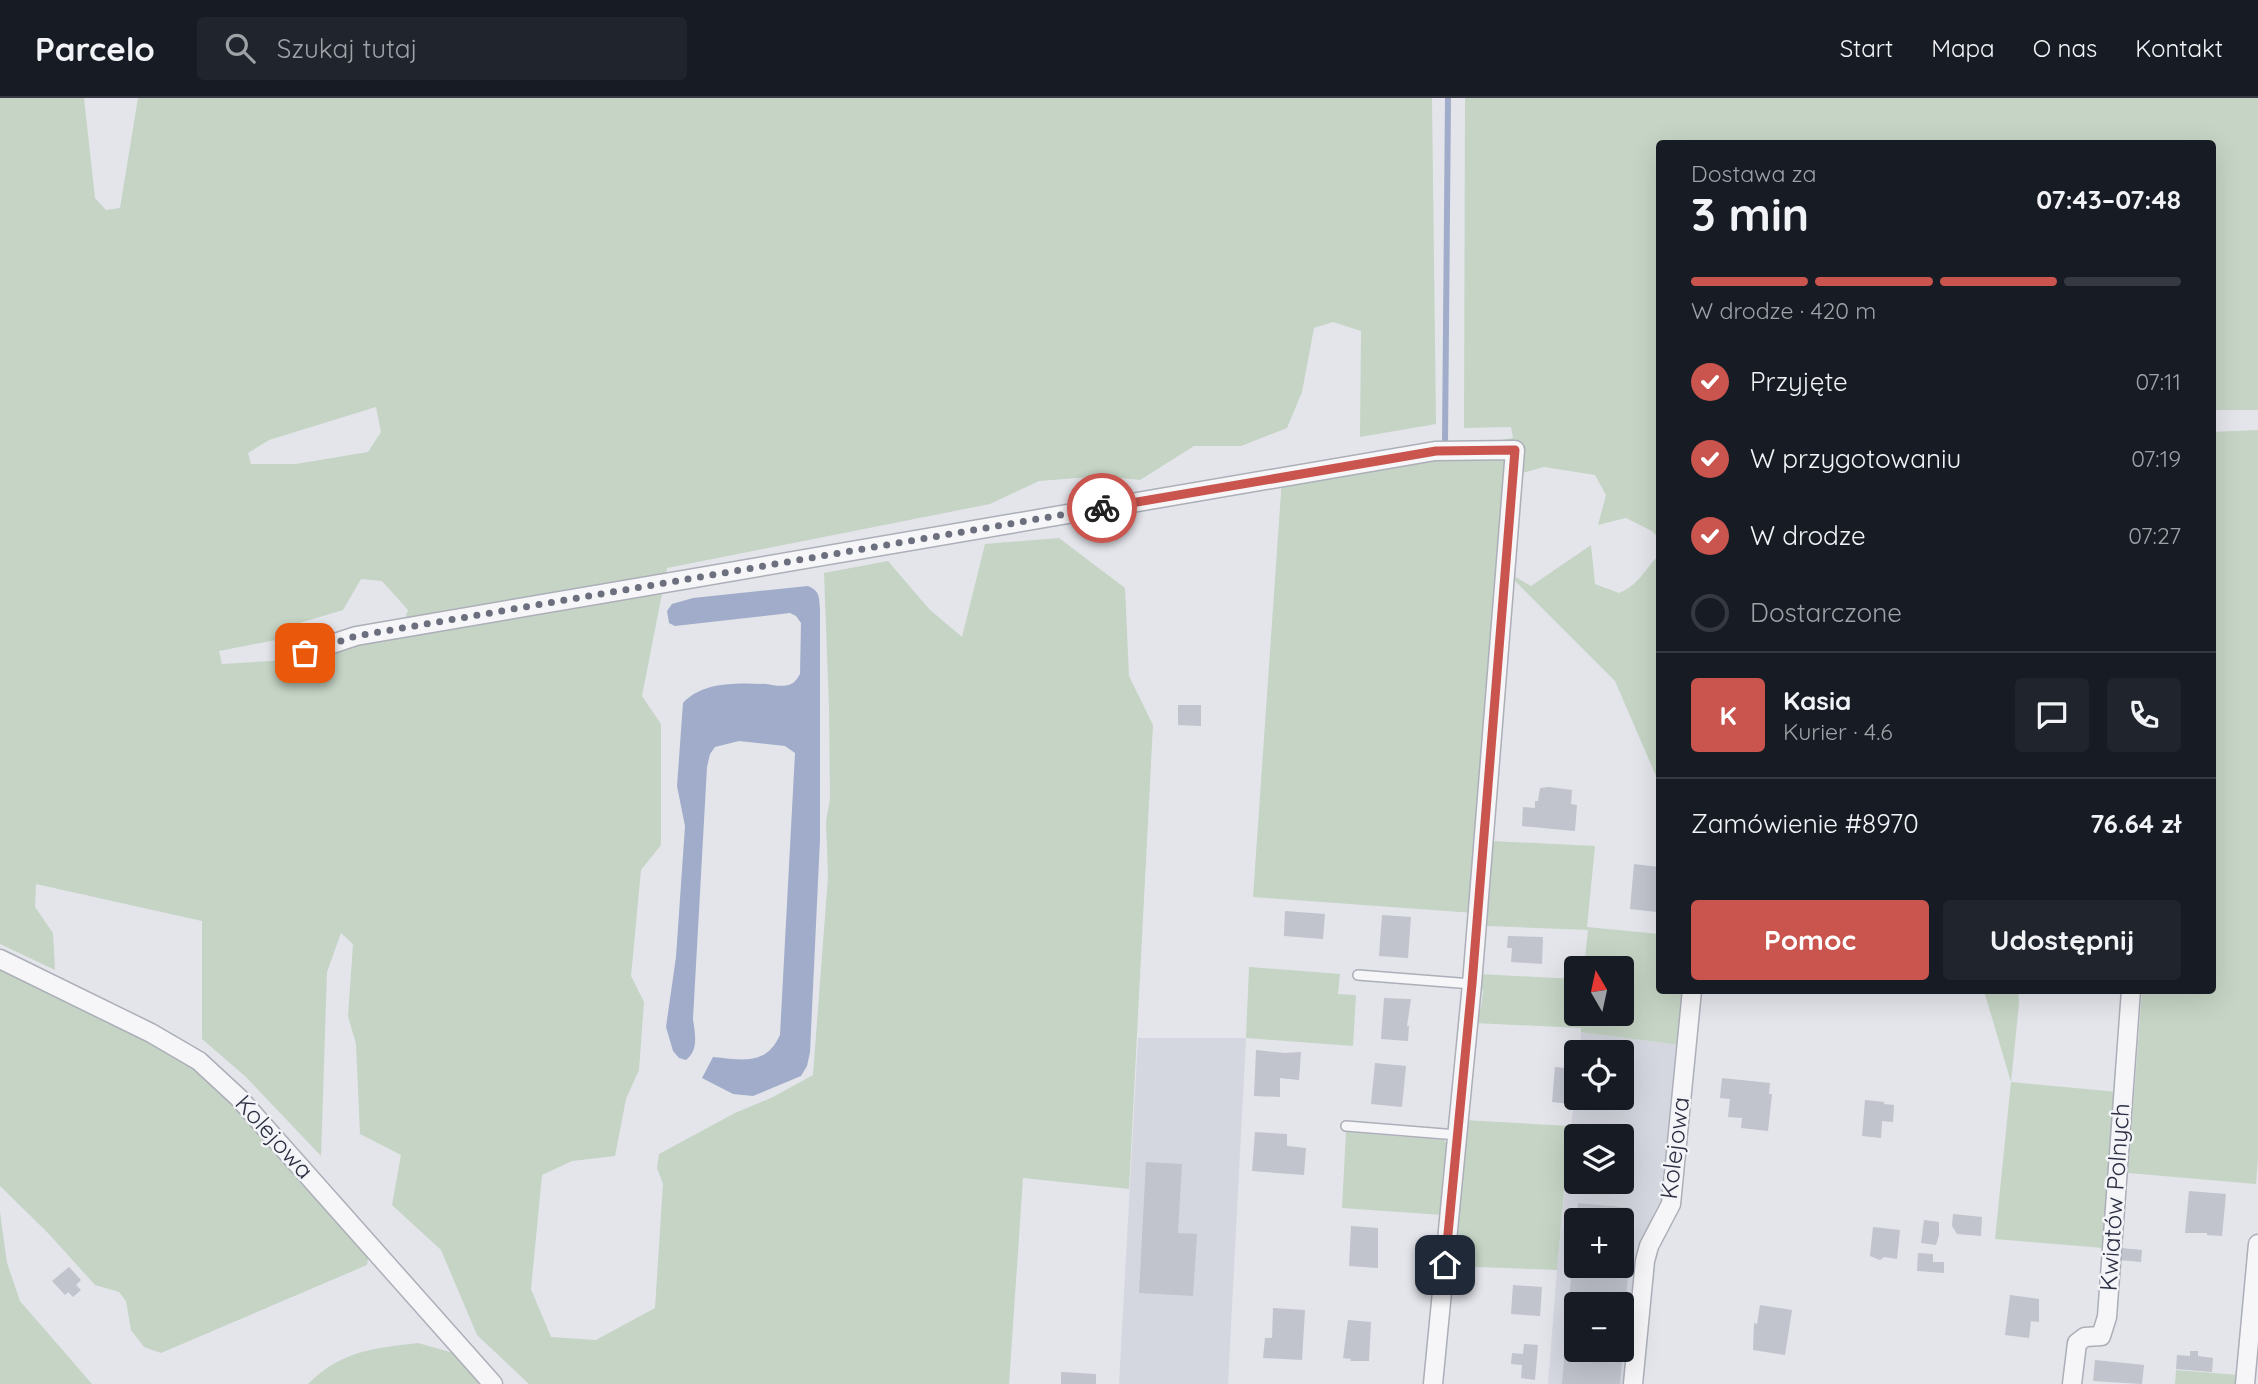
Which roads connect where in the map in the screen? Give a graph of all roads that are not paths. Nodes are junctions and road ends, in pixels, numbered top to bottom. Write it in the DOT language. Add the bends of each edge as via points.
graph roads {
  1 [pos="305,653"];
  2 [pos="0,959"];
  3 [pos="1358,975"];
  4 [pos="1472,984"];
  5 [pos="1692,994"];
  6 [pos="2131,994"];
  7 [pos="1346,1126"];
  8 [pos="1457,1135"];
  9 [pos="2258,1244"];
  10 [pos="493,1384"];
  11 [pos="1433,1384"];
  12 [pos="1633,1384"];
  13 [pos="2072,1384"];
  14 [pos="2245,1384"];
  1 -- 4 [label="street" via="356,636 1436,451 1515,450"];
  2 -- 10 [label="street, Kolejowa" via="200,1061 239,1098"];
  3 -- 4 [label="lane"];
  4 -- 8 [label="street"];
  5 -- 12 [label="street, Kolejowa" via="1671,1203 1645,1261"];
  6 -- 13 [label="street, Kwiatów Polnych" via="2106,1318 2101,1336 2085,1337 2077,1343"];
  7 -- 8 [label="lane"];
  8 -- 11 [label="street"];
  9 -- 14 [label="street"];
}
